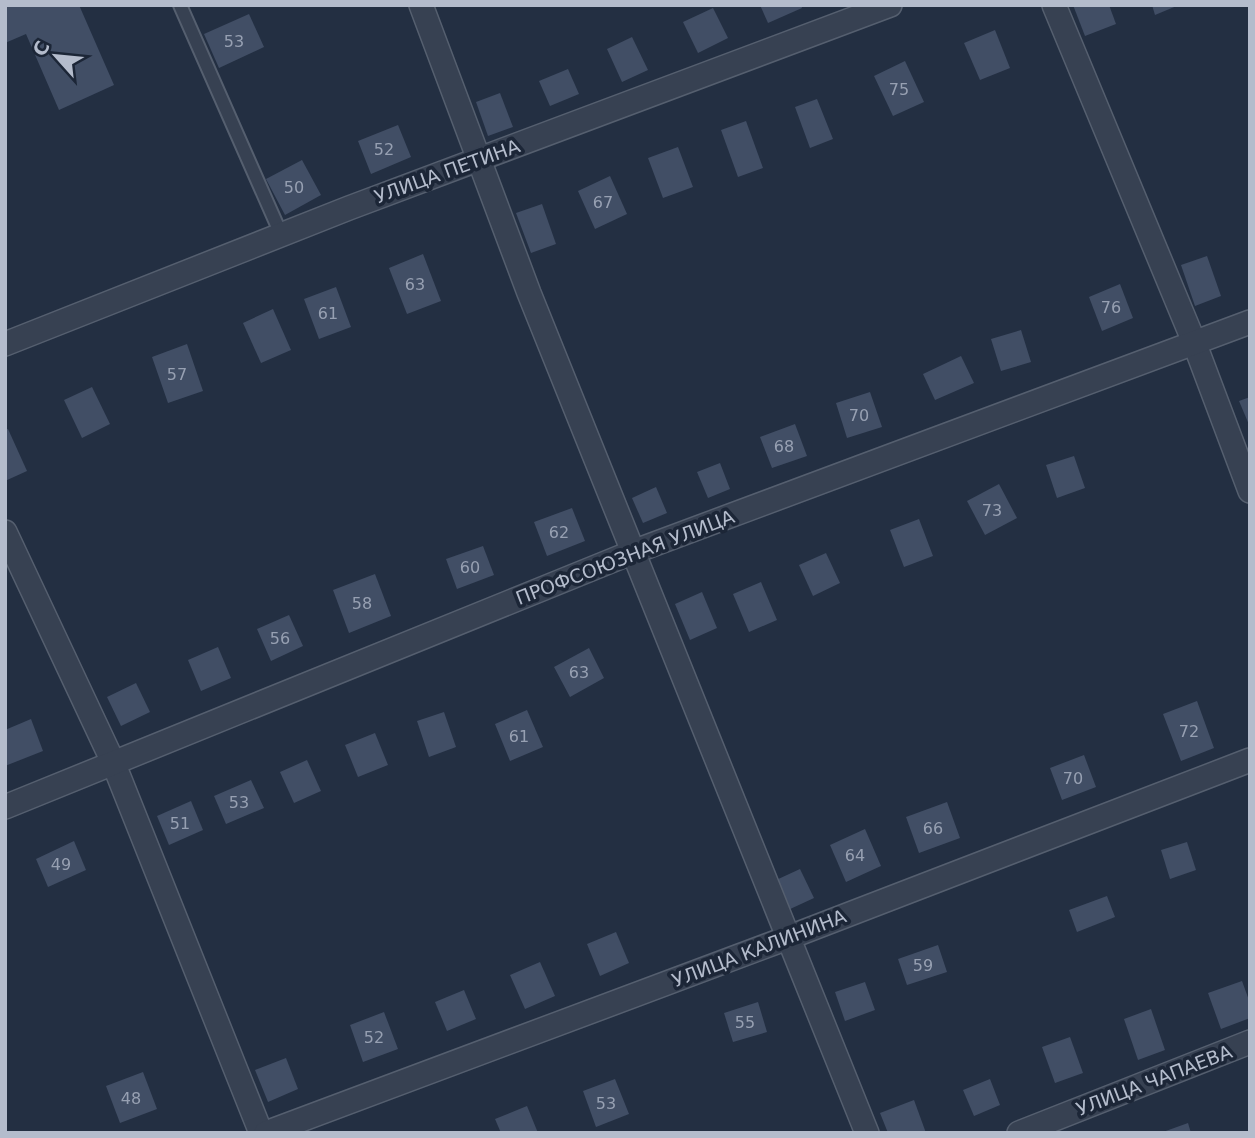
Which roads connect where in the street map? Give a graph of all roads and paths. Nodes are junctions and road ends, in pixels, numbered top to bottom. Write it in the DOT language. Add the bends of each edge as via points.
graph roads {
  1 [pos="180,5"];
  2 [pos="421,5"];
  3 [pos="891,5"];
  4 [pos="1054,5"];
  5 [pos="480,159"];
  6 [pos="281,234"];
  7 [pos="1250,321"];
  8 [pos="1194,342"];
  9 [pos="5,344"];
  10 [pos="1250,491"];
  11 [pos="5,533"];
  12 [pos="632,552"];
  13 [pos="1250,760"];
  14 [pos="113,762"];
  15 [pos="5,807"];
  16 [pos="790,937"];
  17 [pos="1250,1042"];
  18 [pos="261,1133"];
  19 [pos="267,1133"];
  20 [pos="867,1133"];
  21 [pos="1019,1133"];
  1 -- 6 [label="lane"];
  2 -- 5 [label="street"];
  3 -- 5 [label="street, УЛИЦА ПЕТИНА"];
  4 -- 8 [label="street"];
  5 -- 6 [label="street, УЛИЦА ПЕТИНА"];
  5 -- 12 [label="street"];
  6 -- 9 [label="street, УЛИЦА ПЕТИНА"];
  7 -- 8 [label="street, ПРОФСОЮЗНАЯ УЛИЦА"];
  8 -- 10 [label="street"];
  8 -- 12 [label="street, ПРОФСОЮЗНАЯ УЛИЦА"];
  11 -- 14 [label="street"];
  12 -- 14 [label="street, ПРОФСОЮЗНАЯ УЛИЦА"];
  12 -- 16 [label="street"];
  13 -- 16 [label="street, УЛИЦА КАЛИНИНА"];
  14 -- 15 [label="street, ПРОФСОЮЗНАЯ УЛИЦА"];
  14 -- 18 [label="street"];
  16 -- 19 [label="street, УЛИЦА КАЛИНИНА"];
  16 -- 20 [label="street"];
  17 -- 21 [label="street, УЛИЦА ЧАПАЕВА"];
}
